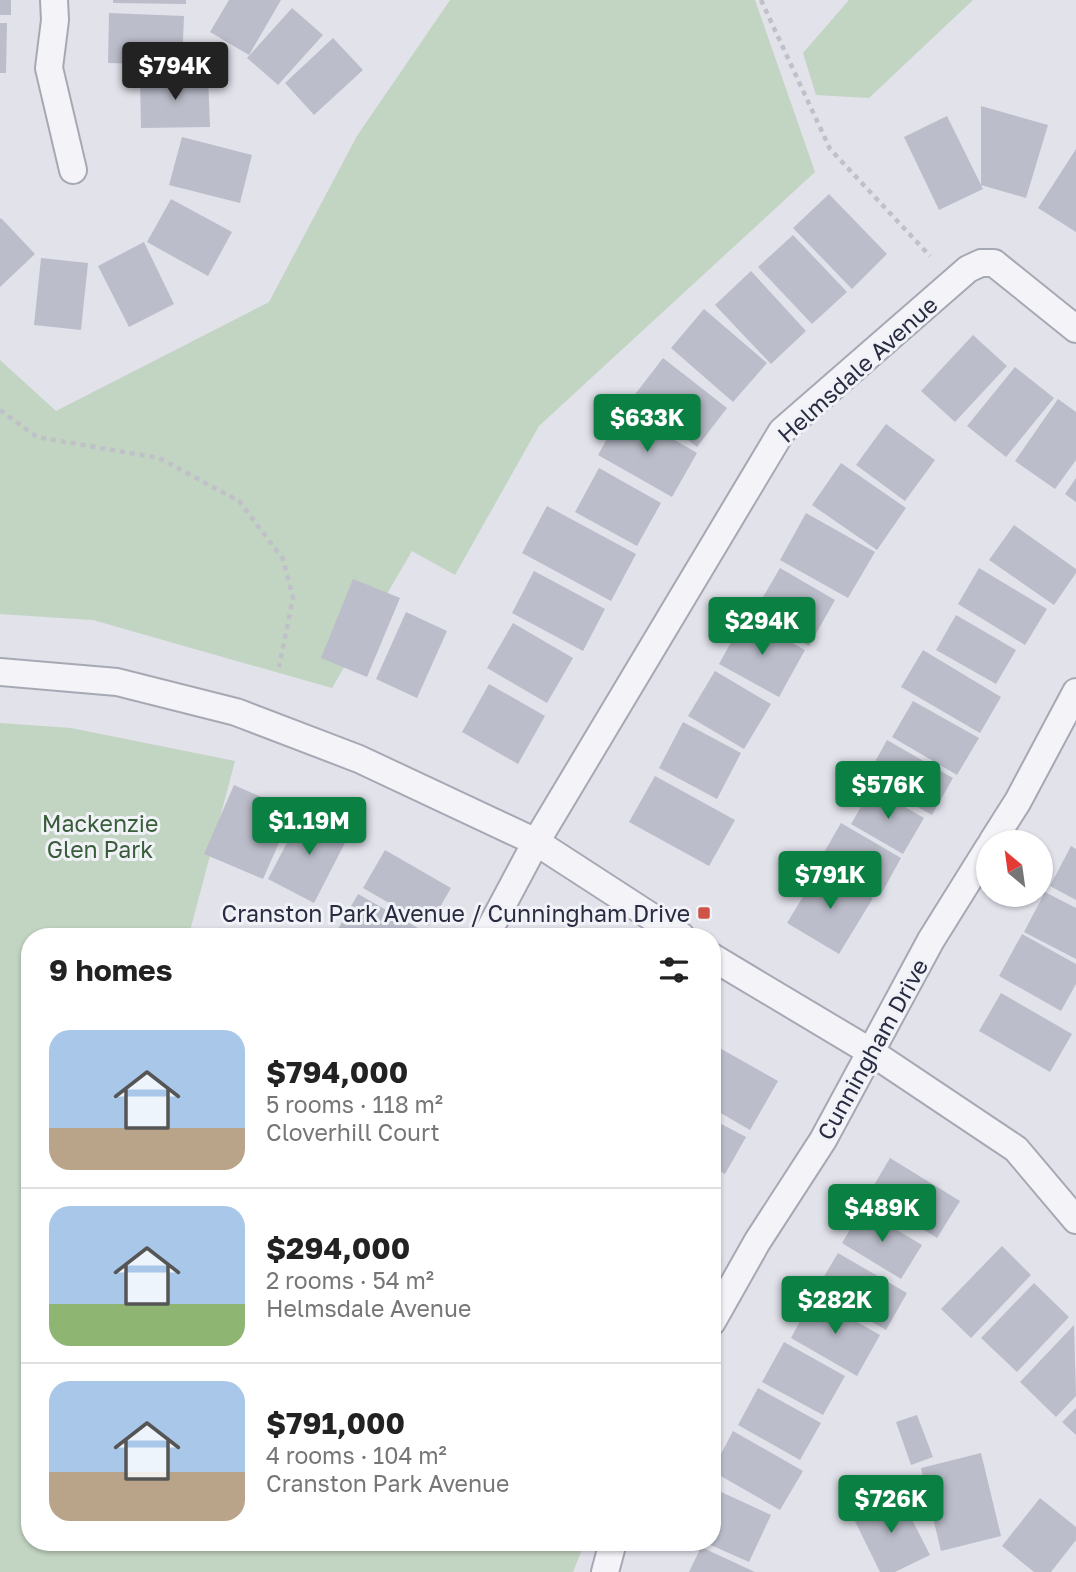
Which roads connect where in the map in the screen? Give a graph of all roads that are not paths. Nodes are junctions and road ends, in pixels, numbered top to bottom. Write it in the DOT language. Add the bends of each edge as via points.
graph roads {
  1 [pos="54,0"];
  2 [pos="73,170"];
  3 [pos="1076,329"];
  4 [pos="0,672"];
  5 [pos="1076,692"];
  6 [pos="1000,830"];
  7 [pos="536,842"];
  8 [pos="976,868"];
  9 [pos="490,928"];
  10 [pos="669,928"];
  11 [pos="721,962"];
  12 [pos="871,1052"];
  13 [pos="1076,1220"];
  14 [pos="721,1306"];
  15 [pos="611,1551"];
  16 [pos="605,1572"];
  1 -- 2 [label="street" via="49,68"];
  3 -- 7 [label="street, Helmsdale Avenue" via="994,263 981,263 968,269 782,431"];
  4 -- 7 [label="street" via="117,682 236,712 359,759"];
  5 -- 6 [label="street"];
  7 -- 9 [label="street, Helmsdale Avenue"];
  7 -- 10 [label="street"];
  8 -- 12 [label="street, Cunningham Drive"];
  11 -- 12 [label="street"];
  12 -- 13 [label="street" via="1016,1149"];
  12 -- 14 [label="street, Cunningham Drive" via="824,1140"];
  15 -- 16 [label="street"];
}
